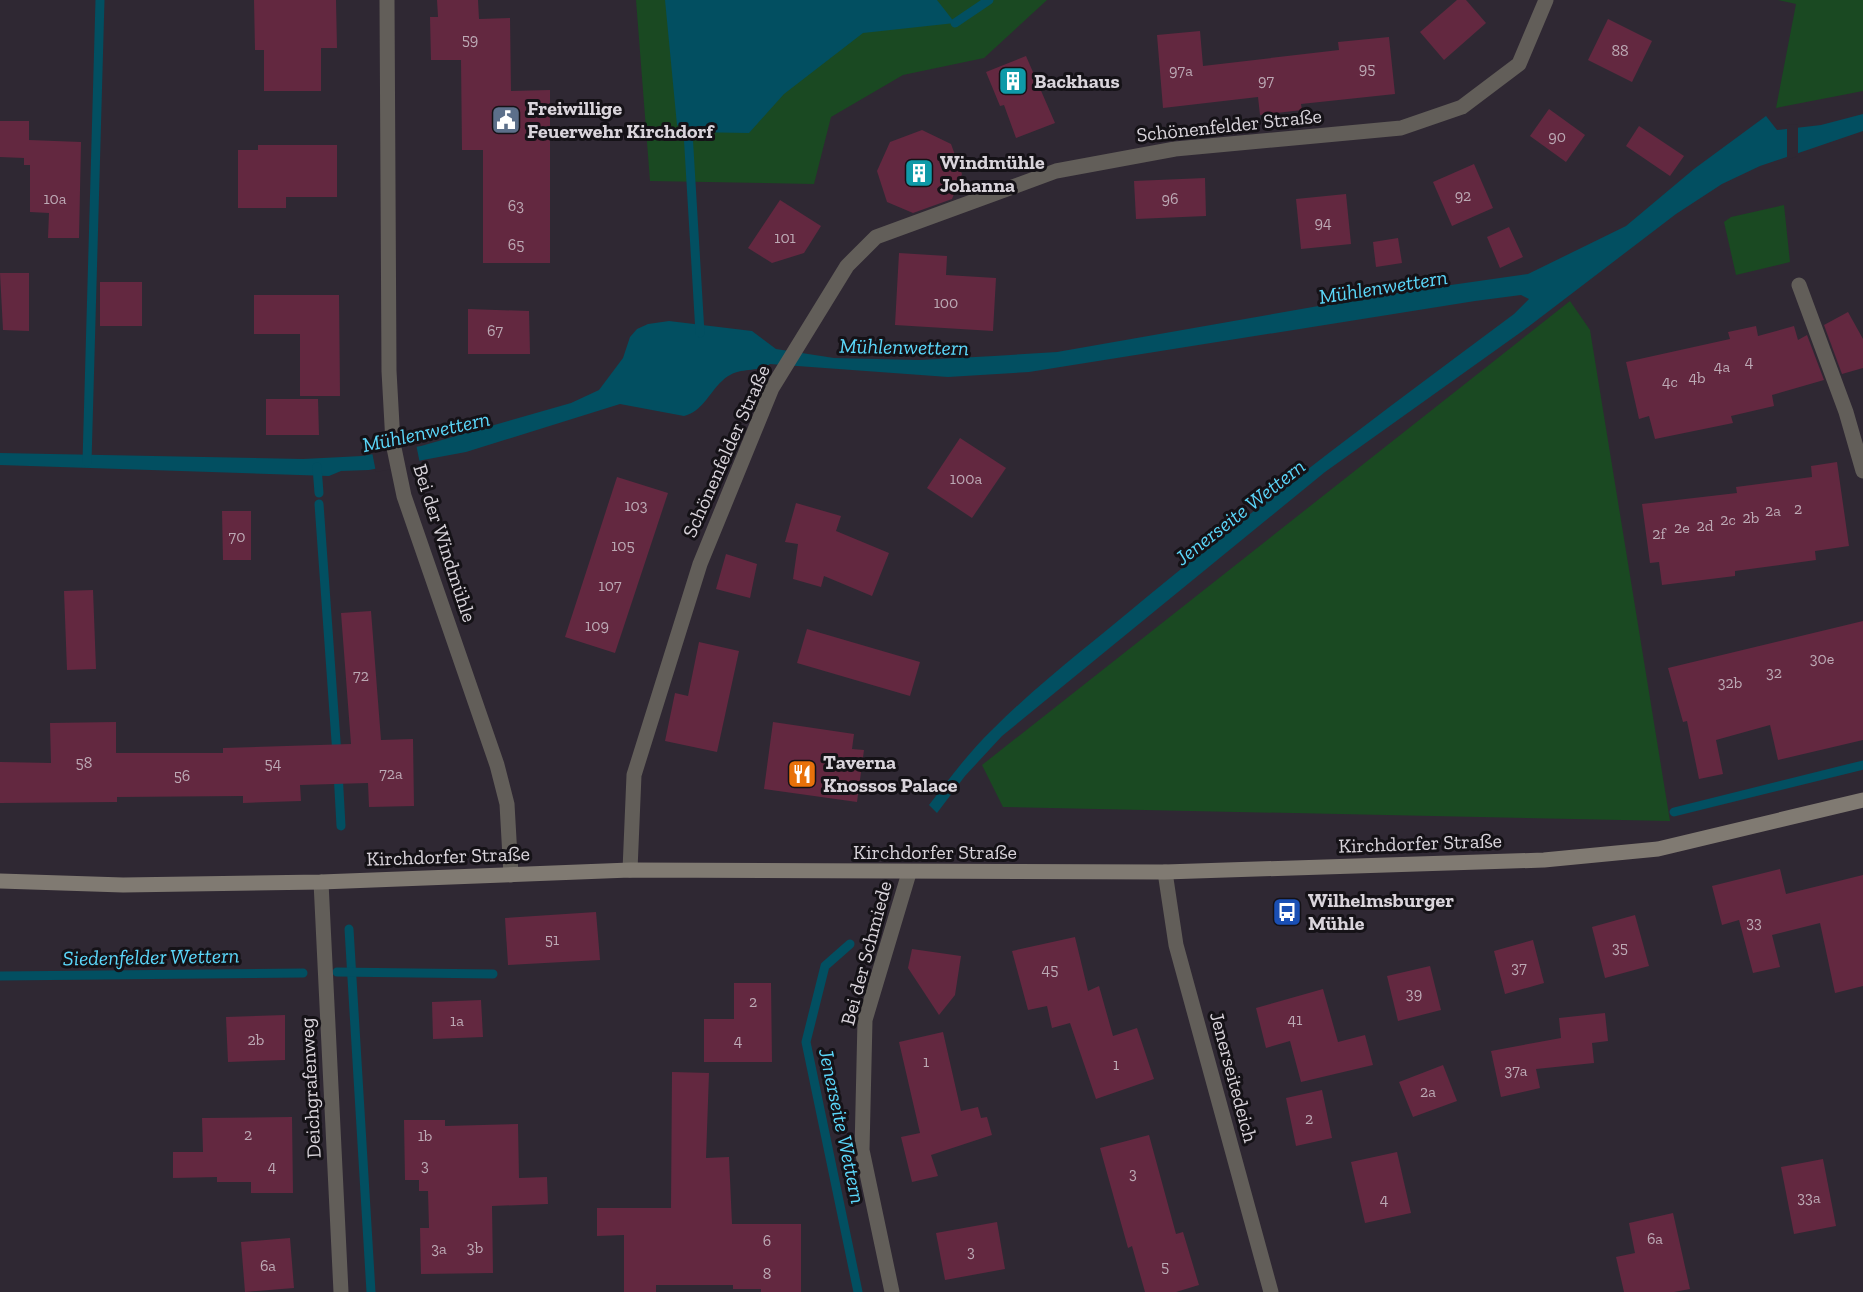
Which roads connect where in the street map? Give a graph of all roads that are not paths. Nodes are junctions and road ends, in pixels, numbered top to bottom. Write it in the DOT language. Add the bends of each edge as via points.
graph roads {
  1 [pos="387,0"];
  2 [pos="1546,0"];
  3 [pos="1799,285"];
  4 [pos="1858,431"];
  5 [pos="1863,471"];
  6 [pos="1863,800"];
  7 [pos="630,870"];
  8 [pos="1165,872"];
  9 [pos="909,873"];
  10 [pos="511,875"];
  11 [pos="0,881"];
  12 [pos="321,882"];
  13 [pos="341,1292"];
  14 [pos="892,1292"];
  15 [pos="1271,1292"];
  1 -- 10 [label="street, Bei der Windmühle" via="389,371 393,443 399,477 497,765 507,804"];
  2 -- 7 [label="street, Schönenfelder Straße" via="1519,64 1462,107 1401,128 1175,148 1056,171 876,237 847,266 772,388 700,564 634,775"];
  3 -- 4 [label="street"];
  4 -- 5 [label="street"];
  6 -- 8 [label="street, Kirchdorfer Straße" via="1658,849 1544,860"];
  7 -- 9 [label="street, Kirchdorfer Straße"];
  7 -- 10 [label="street, Kirchdorfer Straße"];
  8 -- 9 [label="street, Kirchdorfer Straße"];
  8 -- 15 [label="street, Jenerseitedeich" via="1176,945"];
  9 -- 14 [label="street, Bei der Schmiede" via="866,1020 862,1150"];
  10 -- 12 [label="street, Kirchdorfer Straße"];
  11 -- 12 [label="street, Kirchdorfer Straße" via="123,885"];
  12 -- 13 [label="street, Deichgrafenweg"];
}
